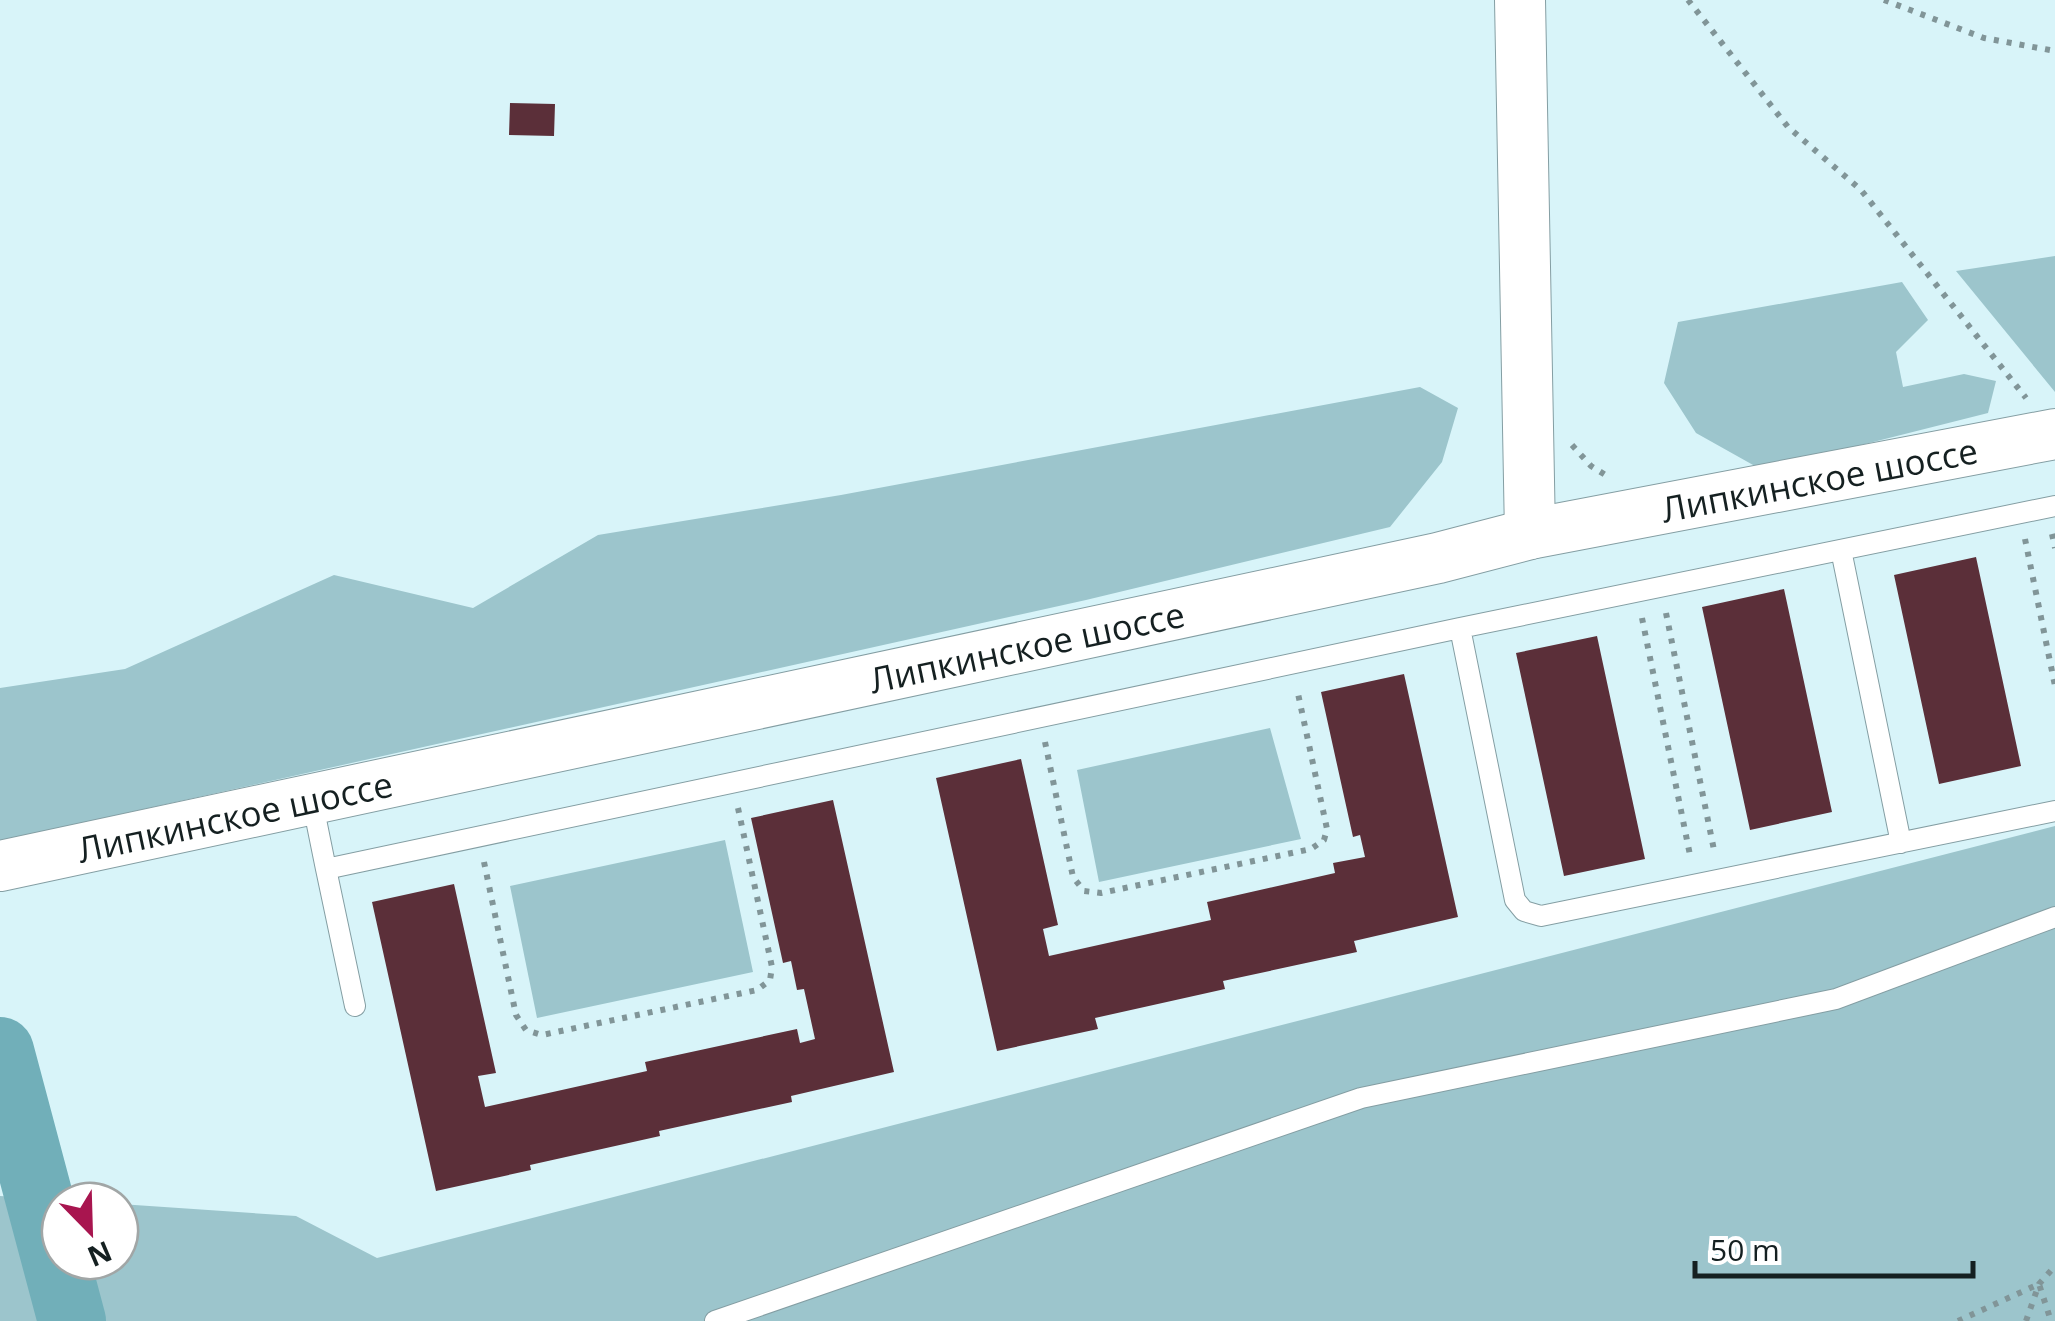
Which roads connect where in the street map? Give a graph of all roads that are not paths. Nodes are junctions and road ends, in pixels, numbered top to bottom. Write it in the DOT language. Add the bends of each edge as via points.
graph roads {
  1 [pos="1520,0"];
  2 [pos="2054,434"];
  3 [pos="2055,506"];
  4 [pos="1530,534"];
  5 [pos="1841,550"];
  6 [pos="1460,628"];
  7 [pos="312,800"];
  8 [pos="2055,811"];
  9 [pos="1900,843"];
  10 [pos="0,866"];
  11 [pos="326,869"];
  12 [pos="2055,917"];
  13 [pos="355,1006"];
  14 [pos="715,1321"];
  1 -- 4 [label="street"];
  2 -- 4 [label="street, Липкинское шоссе"];
  3 -- 5 [label="lane"];
  4 -- 7 [label="street, Липкинское шоссе"];
  5 -- 6 [label="lane"];
  5 -- 9 [label="lane"];
  6 -- 9 [label="lane" via="1516,900 1524,912 1541,916"];
  6 -- 11 [label="lane"];
  7 -- 10 [label="street, Липкинское шоссе"];
  7 -- 11 [label="lane"];
  8 -- 9 [label="lane"];
  11 -- 13 [label="lane"];
  12 -- 14 [label="lane" via="1836,999 1361,1098"];
}
